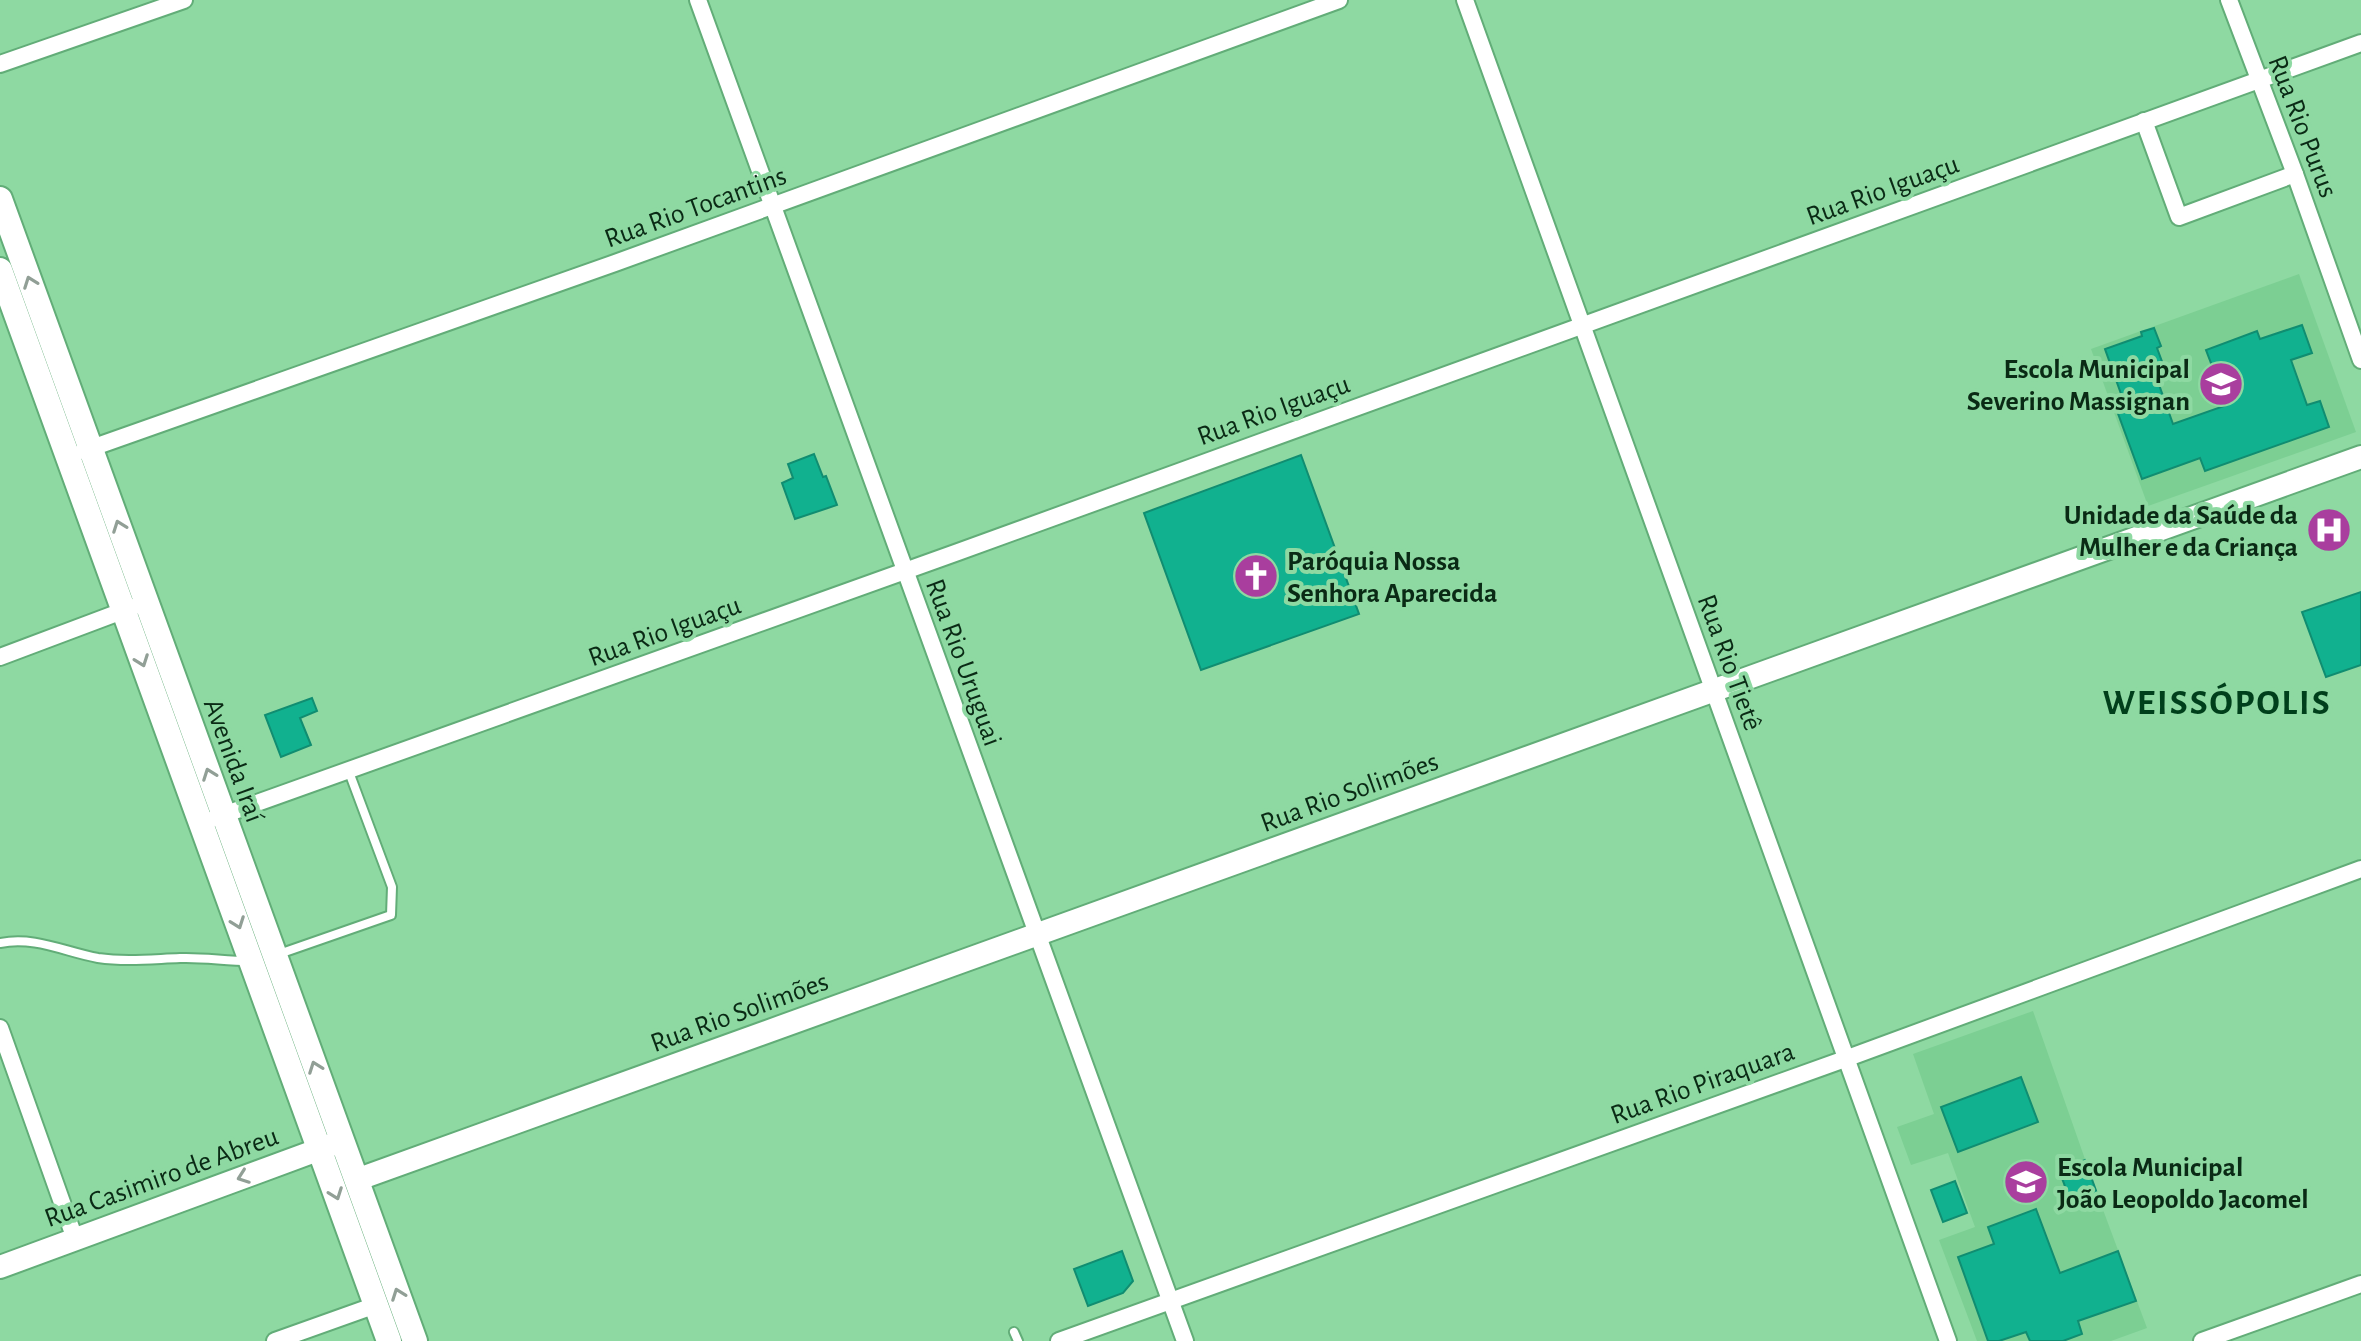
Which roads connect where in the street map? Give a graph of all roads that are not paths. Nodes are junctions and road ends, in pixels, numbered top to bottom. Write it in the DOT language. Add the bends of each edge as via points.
graph roads {
  1 [pos="184,0"];
  2 [pos="698,0"];
  3 [pos="1339,0"];
  4 [pos="1465,0"];
  5 [pos="2229,0"];
  6 [pos="2361,43"];
  7 [pos="0,64"];
  8 [pos="2258,80"];
  9 [pos="2144,121"];
  10 [pos="2295,174"];
  11 [pos="0,199"];
  12 [pos="773,205"];
  13 [pos="0,270"];
  14 [pos="1583,324"];
  15 [pos="2361,360"];
  16 [pos="79,452"];
  17 [pos="2361,457"];
  18 [pos="904,571"];
  19 [pos="135,605"];
  20 [pos="0,657"];
  21 [pos="1714,690"];
  22 [pos="349,772"];
  23 [pos="212,819"];
  24 [pos="2361,869"];
  25 [pos="1037,936"];
  26 [pos="0,943"];
  27 [pos="263,958"];
  28 [pos="0,1028"];
  29 [pos="1845,1059"];
  30 [pos="331,1145"];
  31 [pos="356,1180"];
  32 [pos="75,1239"];
  33 [pos="0,1267"];
  34 [pos="2361,1284"];
  35 [pos="1171,1300"];
  36 [pos="376,1305"];
  37 [pos="275,1341"];
  38 [pos="389,1341"];
  39 [pos="415,1341"];
  40 [pos="1059,1341"];
  41 [pos="1185,1341"];
  42 [pos="1948,1341"];
  43 [pos="2202,1341"];
  1 -- 7 [label="street"];
  2 -- 12 [label="street, Rua Rio Uruguai"];
  3 -- 12 [label="street, Rua Rio Tocantins"];
  4 -- 14 [label="street, Rua Rio Tietê"];
  5 -- 8 [label="street, Rua Rio Purus"];
  6 -- 8 [label="street, Rua Rio Iguaçu"];
  8 -- 9 [label="street, Rua Rio Iguaçu"];
  8 -- 10 [label="street, Rua Rio Purus"];
  9 -- 10 [label="street" via="2179,217"];
  9 -- 14 [label="street, Rua Rio Iguaçu"];
  10 -- 15 [label="street, Rua Rio Purus"];
  16 -- 11 [label="main road, Avenida Iraí, one-way"];
  12 -- 16 [label="street, Rua Rio Tocantins"];
  12 -- 18 [label="street, Rua Rio Uruguai"];
  13 -- 16 [label="main road, Avenida Iraí"];
  14 -- 18 [label="street, Rua Rio Iguaçu"];
  14 -- 21 [label="street, Rua Rio Tietê"];
  16 -- 19 [label="main road, Avenida Iraí"];
  17 -- 21 [label="street, Rua Rio Solimões"];
  18 -- 22 [label="street, Rua Rio Iguaçu"];
  18 -- 25 [label="street, Rua Rio Uruguai"];
  19 -- 20 [label="street"];
  19 -- 23 [label="main road, Avenida Iraí"];
  21 -- 25 [label="street, Rua Rio Solimões"];
  21 -- 29 [label="street, Rua Rio Tietê"];
  22 -- 23 [label="street, Rua Rio Iguaçu"];
  22 -- 27 [label="lane" via="392,887 391,915"];
  23 -- 27 [label="main road, Avenida Iraí"];
  24 -- 29 [label="street, Rua Rio Piraquara"];
  25 -- 31 [label="street, Rua Rio Solimões"];
  25 -- 35 [label="street, Rua Rio Uruguai"];
  26 -- 27 [label="lane" via="34,942 134,961"];
  27 -- 30 [label="main road, Avenida Iraí"];
  28 -- 32 [label="street"];
  29 -- 35 [label="street, Rua Rio Piraquara"];
  29 -- 42 [label="street, Rua Rio Tietê"];
  30 -- 31 [label="main road, Avenida Iraí"];
  30 -- 32 [label="street, Rua Casimiro de Abreu, one-way"];
  30 -- 36 [label="main road, Avenida Iraí, one-way"];
  39 -- 31 [label="main road, Avenida Iraí, one-way"];
  32 -- 33 [label="street, Rua Casimiro de Abreu"];
  34 -- 43 [label="street"];
  35 -- 40 [label="street, Rua Rio Piraquara"];
  35 -- 41 [label="street, Rua Rio Uruguai"];
  36 -- 37 [label="street"];
  36 -- 38 [label="main road, Avenida Iraí"];
}
